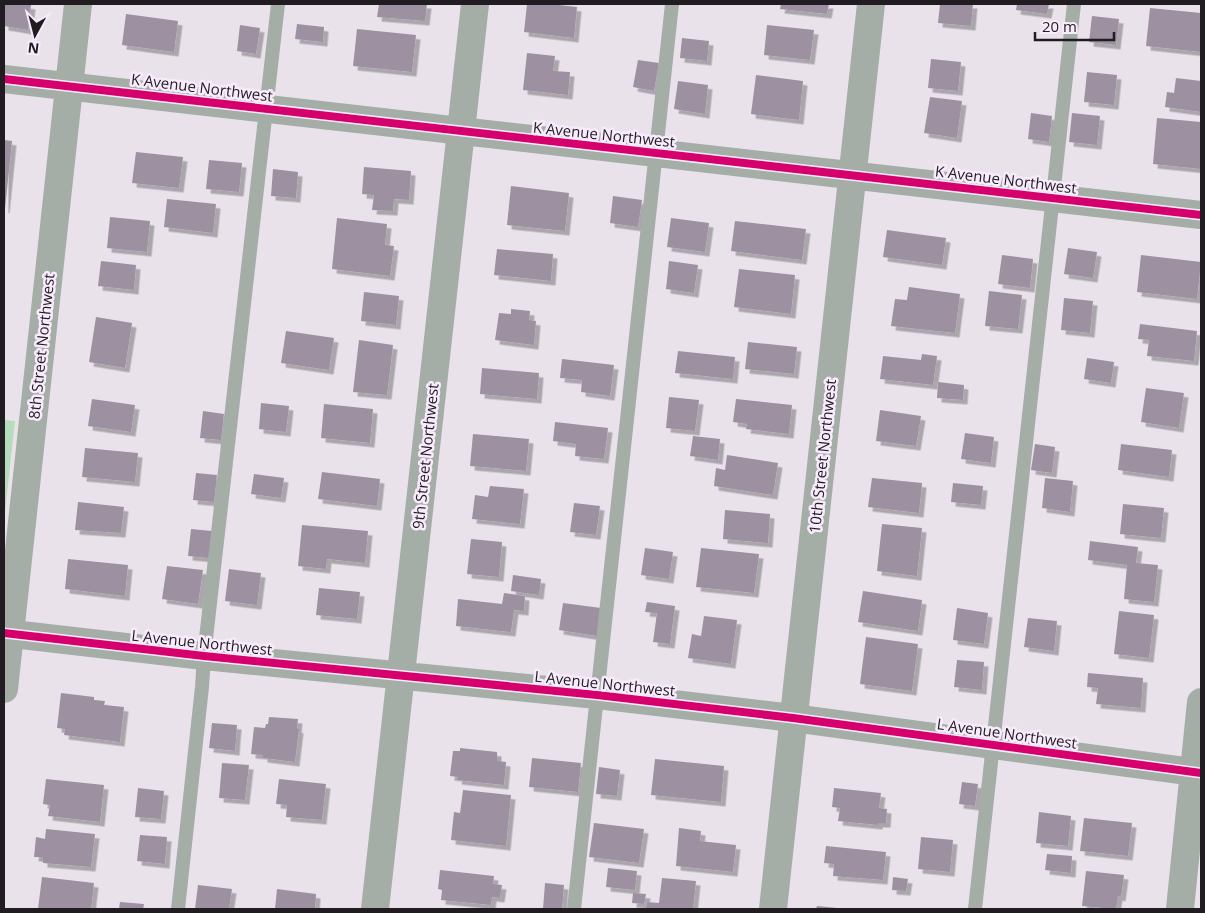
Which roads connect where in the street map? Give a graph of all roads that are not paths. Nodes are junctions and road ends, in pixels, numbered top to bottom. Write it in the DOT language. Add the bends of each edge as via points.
graph roads {
  1 [pos="78,4"];
  2 [pos="278,4"];
  3 [pos="475,4"];
  4 [pos="672,4"];
  5 [pos="871,4"];
  6 [pos="1074,4"];
  7 [pos="4,79"];
  8 [pos="69,86"];
  9 [pos="266,108"];
  10 [pos="461,131"];
  11 [pos="656,153"];
  12 [pos="852,176"];
  13 [pos="1053,198"];
  14 [pos="1201,215"];
  15 [pos="7,634"];
  16 [pos="204,656"];
  17 [pos="400,676"];
  18 [pos="4,689"];
  19 [pos="597,695"];
  20 [pos="1201,702"];
  21 [pos="793,718"];
  22 [pos="994,745"];
  23 [pos="1198,772"];
  24 [pos="178,909"];
  25 [pos="375,909"];
  26 [pos="574,909"];
  27 [pos="773,909"];
  28 [pos="976,909"];
  29 [pos="1180,909"];
  1 -- 8 [label="street, 8th Street Northwest"];
  2 -- 9 [label="lane"];
  3 -- 10 [label="street, 9th Street Northwest"];
  4 -- 11 [label="lane"];
  5 -- 12 [label="street, 10th Street Northwest"];
  6 -- 13 [label="lane"];
  7 -- 8 [label="street, K Avenue Northwest"];
  8 -- 9 [label="street, K Avenue Northwest"];
  8 -- 15 [label="street, 8th Street Northwest"];
  9 -- 10 [label="street, K Avenue Northwest"];
  9 -- 16 [label="lane"];
  10 -- 11 [label="street, K Avenue Northwest"];
  10 -- 17 [label="street, 9th Street Northwest"];
  11 -- 12 [label="street, K Avenue Northwest"];
  11 -- 19 [label="lane"];
  12 -- 13 [label="street, K Avenue Northwest"];
  12 -- 21 [label="street, 10th Street Northwest"];
  13 -- 14 [label="street, K Avenue Northwest"];
  13 -- 22 [label="lane"];
  15 -- 16 [label="street, L Avenue Northwest"];
  15 -- 18 [label="street, 8th Street Northwest"];
  16 -- 17 [label="street, L Avenue Northwest"];
  16 -- 24 [label="lane"];
  17 -- 19 [label="street, L Avenue Northwest"];
  17 -- 25 [label="street, 9th Street Northwest"];
  19 -- 21 [label="street, L Avenue Northwest"];
  19 -- 26 [label="lane"];
  20 -- 23 [label="street"];
  21 -- 22 [label="street, L Avenue Northwest"];
  21 -- 27 [label="street, 10th Street Northwest"];
  22 -- 23 [label="street, L Avenue Northwest"];
  22 -- 28 [label="lane"];
  23 -- 29 [label="street"];
}
